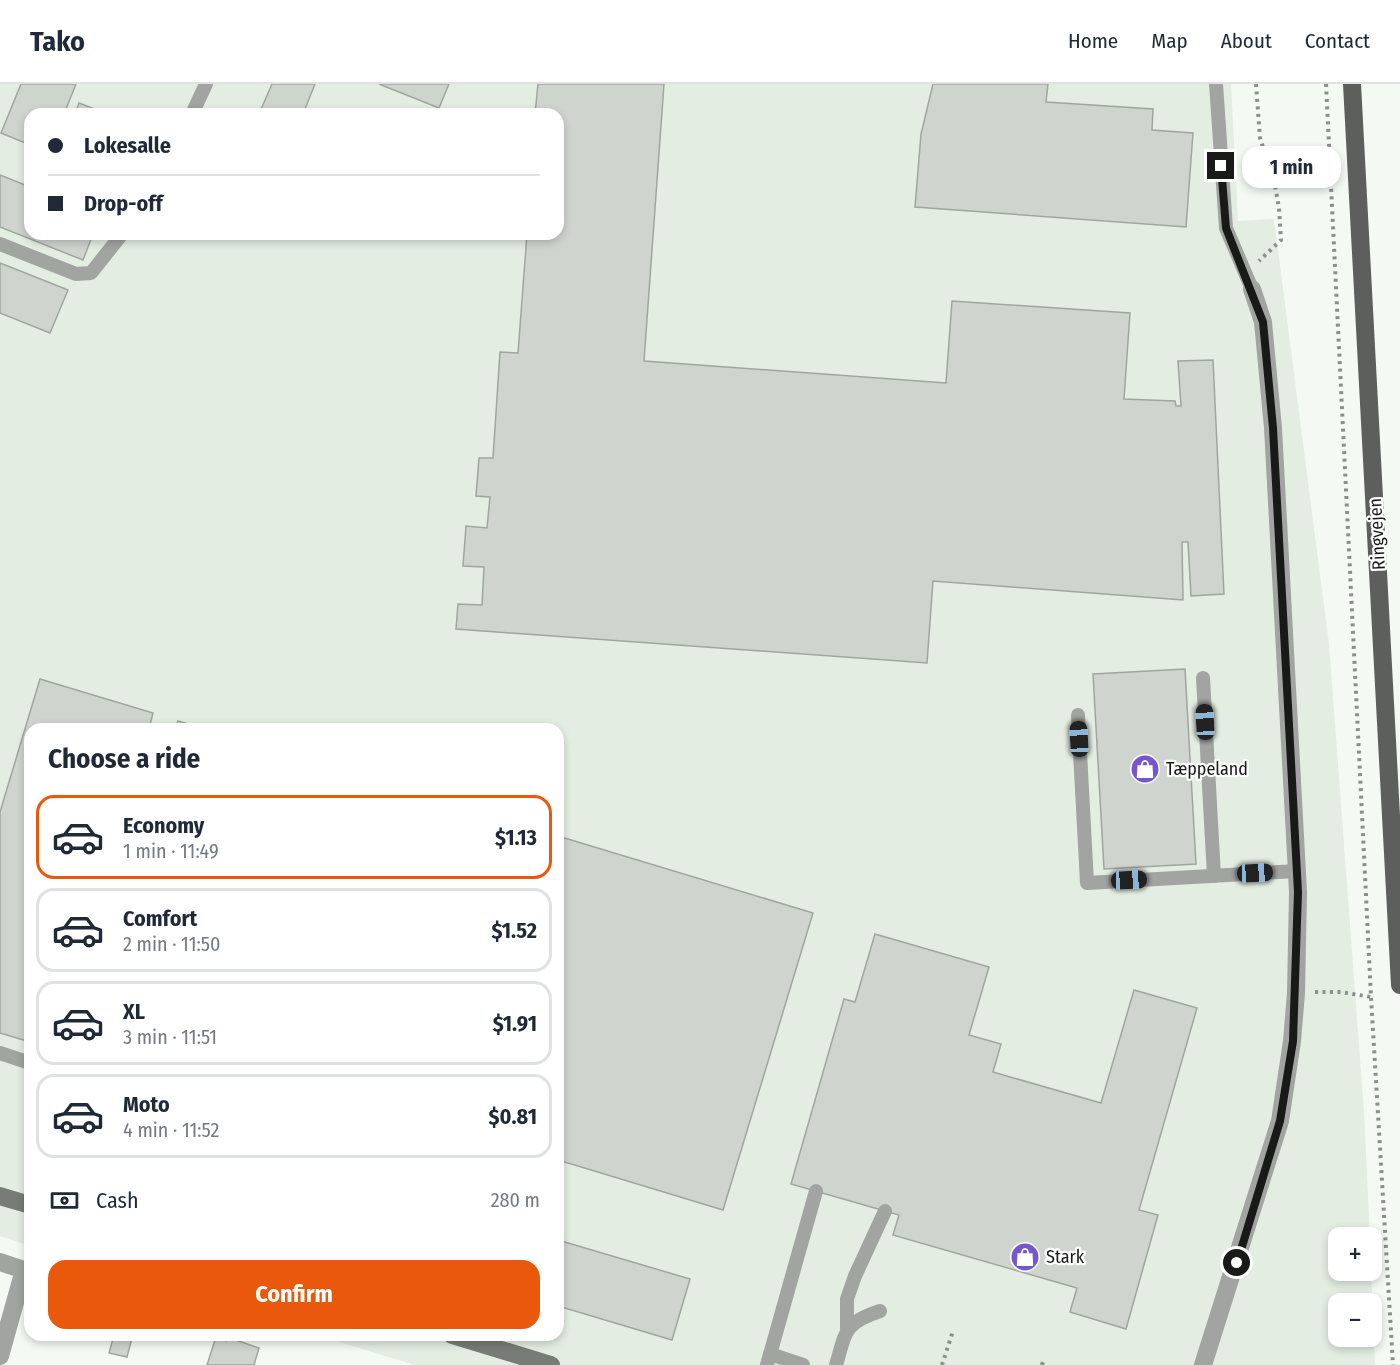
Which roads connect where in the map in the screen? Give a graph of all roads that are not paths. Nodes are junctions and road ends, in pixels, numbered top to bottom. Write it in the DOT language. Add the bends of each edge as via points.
graph roads {
  1 [pos="206,84"];
  2 [pos="1216,84"];
  3 [pos="1352,84"];
  4 [pos="195,108"];
  5 [pos="117,240"];
  6 [pos="0,244"];
  7 [pos="1249,282"];
  8 [pos="1203,678"];
  9 [pos="1078,715"];
  10 [pos="1297,871"];
  11 [pos="1214,876"];
  12 [pos="1400,985"];
  13 [pos="0,1053"];
  14 [pos="24,1061"];
  15 [pos="816,1191"];
  16 [pos="0,1196"];
  17 [pos="24,1203"];
  18 [pos="885,1211"];
  19 [pos="0,1263"];
  20 [pos="880,1311"];
  21 [pos="847,1328"];
  22 [pos="472,1341"];
  23 [pos="0,1356"];
  24 [pos="769,1360"];
  25 [pos="551,1365"];
  26 [pos="803,1365"];
  27 [pos="836,1365"];
  28 [pos="1203,1365"];
  1 -- 4 [label="lane"];
  2 -- 7 [label="lane" via="1226,228"];
  3 -- 12 [label="main road, Ringvejen"];
  5 -- 6 [label="lane" via="91,273 76,274"];
  7 -- 10 [label="street" via="1263,322 1273,428"];
  8 -- 11 [label="lane"];
  9 -- 11 [label="lane" via="1087,883"];
  10 -- 11 [label="lane"];
  10 -- 28 [label="street" via="1293,1041 1280,1121"];
  13 -- 14 [label="lane"];
  15 -- 24 [label="lane"];
  16 -- 17 [label="street"];
  18 -- 21 [label="lane" via="849,1291"];
  19 -- 23 [label="street" via="24,1270"];
  20 -- 21 [label="lane"];
  21 -- 27 [label="lane"];
  22 -- 25 [label="street"];
  24 -- 26 [label="lane"];
}
